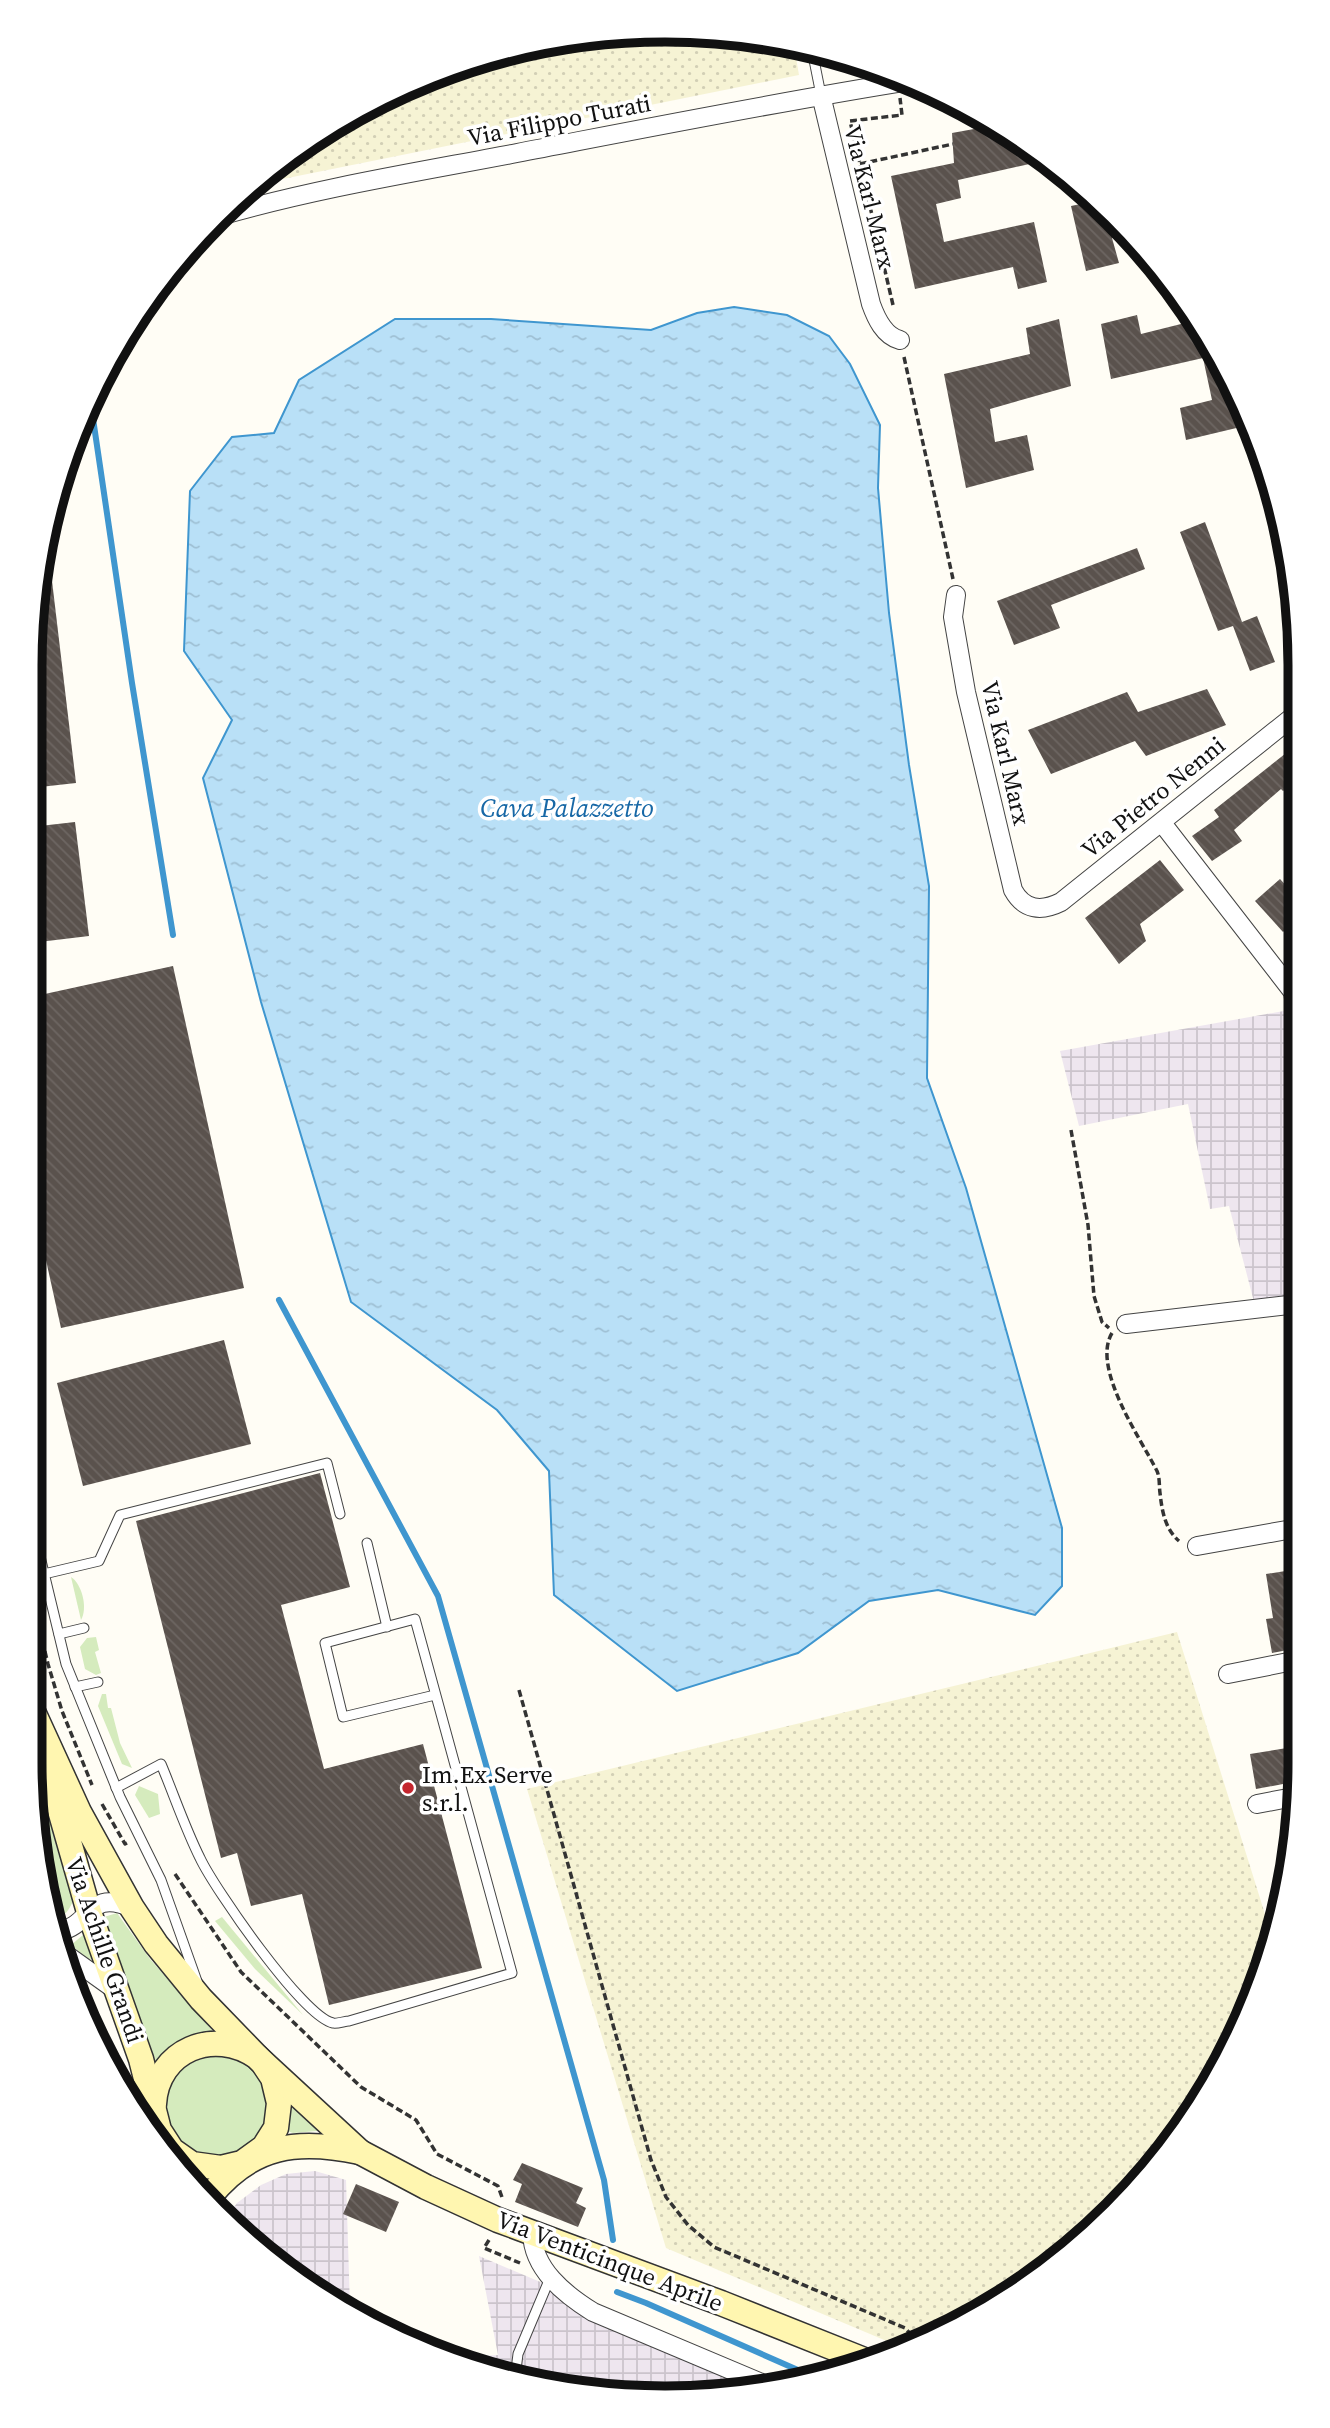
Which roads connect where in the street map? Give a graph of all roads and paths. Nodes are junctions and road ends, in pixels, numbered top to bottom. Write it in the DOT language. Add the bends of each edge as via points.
graph roads {
  1 [pos="814,60"];
  2 [pos="890,84"];
  3 [pos="821,95"];
  4 [pos="953,144"];
  5 [pos="860,164"];
  6 [pos="237,212"];
  7 [pos="900,340"];
  8 [pos="956,595"];
  9 [pos="1288,721"];
  10 [pos="1162,823"];
  11 [pos="1037,909"];
  12 [pos="1288,984"];
  13 [pos="1071,1130"];
  14 [pos="1288,1305"];
  15 [pos="1120,1328"];
  16 [pos="340,1514"];
  17 [pos="1288,1530"];
  18 [pos="366,1543"];
  19 [pos="1197,1546"];
  20 [pos="42,1566"];
  21 [pos="44,1574"];
  22 [pos="387,1627"];
  23 [pos="84,1628"];
  24 [pos="59,1634"];
  25 [pos="42,1640"];
  26 [pos="1288,1662"];
  27 [pos="1228,1674"];
  28 [pos="98,1682"];
  29 [pos="75,1687"];
  30 [pos="519,1690"];
  31 [pos="435,1695"];
  32 [pos="42,1731"];
  33 [pos="42,1747"];
  34 [pos="93,1785"];
  35 [pos="116,1788"];
  36 [pos="98,1798"];
  37 [pos="1287,1798"];
  38 [pos="1257,1804"];
  39 [pos="141,1837"];
  40 [pos="171,1868"];
  41 [pos="132,1908"];
  42 [pos="89,1912"];
  43 [pos="65,1930"];
  44 [pos="74,1960"];
  45 [pos="117,1991"];
  46 [pos="201,1999"];
  47 [pos="260,2060"];
  48 [pos="154,2114"];
  49 [pos="155,2120"];
  50 [pos="158,2125"];
  51 [pos="360,2151"];
  52 [pos="253,2157"];
  53 [pos="186,2160"];
  54 [pos="213,2192"];
  55 [pos="498,2220"];
  56 [pos="532,2233"];
  57 [pos="551,2276"];
  58 [pos="912,2335"];
  59 [pos="854,2356"];
  60 [pos="517,2368"];
  61 [pos="765,2377"];
  1 -- 3 [label="lane"];
  2 -- 3 [label="street, Via Filippo Turati"];
  3 -- 6 [label="street, Via Filippo Turati"];
  3 -- 7 [label="street, Via Karl Marx" via="871,304 883,328"];
  4 -- 5 [label="path"];
  8 -- 11 [label="street, Via Karl Marx" via="953,617 966,692 1013,890 1018,900"];
  9 -- 10 [label="street, Via Pietro Nenni"];
  10 -- 11 [label="street, Via Pietro Nenni" via="1061,902"];
  10 -- 12 [label="street"];
  13 -- 15 [label="path" via="1094,1296 1102,1322"];
  14 -- 15 [label="street"];
  15 -- 19 [label="path" via="1107,1345 1109,1371 1158,1474 1167,1525 1180,1542"];
  16 -- 21 [label="lane" via="327,1463 120,1514 99,1561"];
  17 -- 19 [label="street"];
  18 -- 22 [label="lane"];
  20 -- 21 [label="lane"];
  21 -- 24 [label="lane"];
  22 -- 31 [label="lane" via="415,1619"];
  22 -- 31 [label="lane" via="325,1643 343,1717"];
  23 -- 24 [label="lane"];
  24 -- 29 [label="lane"];
  25 -- 34 [label="path" via="62,1711"];
  26 -- 27 [label="street"];
  28 -- 29 [label="lane"];
  29 -- 35 [label="lane"];
  30 -- 58 [label="path" via="651,2160 666,2197 688,2225 714,2247 905,2328"];
  31 -- 35 [label="lane" via="512,1973 349,2021 333,2023 320,2015 291,1987 237,1918 201,1860 161,1764"];
  32 -- 41 [label="main road, Via Achille Grandi" via="79,1812"];
  33 -- 42 [label="main road, Via Achille Grandi"];
  35 -- 39 [label="lane"];
  36 -- 39 [label="path" via="125,1844"];
  37 -- 38 [label="street"];
  39 -- 46 [label="lane" via="197,1975"];
  40 -- 55 [label="path" via="240,1972 361,2087 416,2120 437,2154 498,2186 503,2200"];
  41 -- 42 [label="street" via="106,1902"];
  41 -- 46 [label="main road, Via Achille Grandi"];
  42 -- 43 [label="street" via="77,1925"];
  42 -- 45 [label="main road, Via Achille Grandi"];
  44 -- 45 [label="street"];
  45 -- 48 [label="main road, Via Achille Grandi"];
  46 -- 47 [label="main road, Via Achille Grandi"];
  47 -- 48 [label="main road, Via Achille Grandi" via="227,2044 189,2049 159,2080"];
  47 -- 51 [label="main road, Via Venticinque Aprile"];
  47 -- 52 [label="main road, Via Achille Grandi" via="275,2082 279,2109 271,2137"];
  48 -- 49 [label="main road"];
  48 -- 50 [label="main road, Via Achille Grandi"];
  51 -- 52 [label="main road, Via Venticinque Aprile" via="306,2146"];
  51 -- 55 [label="main road, Via Venticinque Aprile"];
  52 -- 53 [label="main road, Via Achille Grandi" via="221,2168"];
  52 -- 54 [label="main road"];
  55 -- 56 [label="main road, Via Venticinque Aprile"];
  55 -- 57 [label="path" via="484,2248"];
  56 -- 57 [label="street" via="533,2249"];
  56 -- 59 [label="main road, Via Venticinque Aprile"];
  57 -- 60 [label="lane"];
  57 -- 61 [label="street" via="593,2312"];
}
